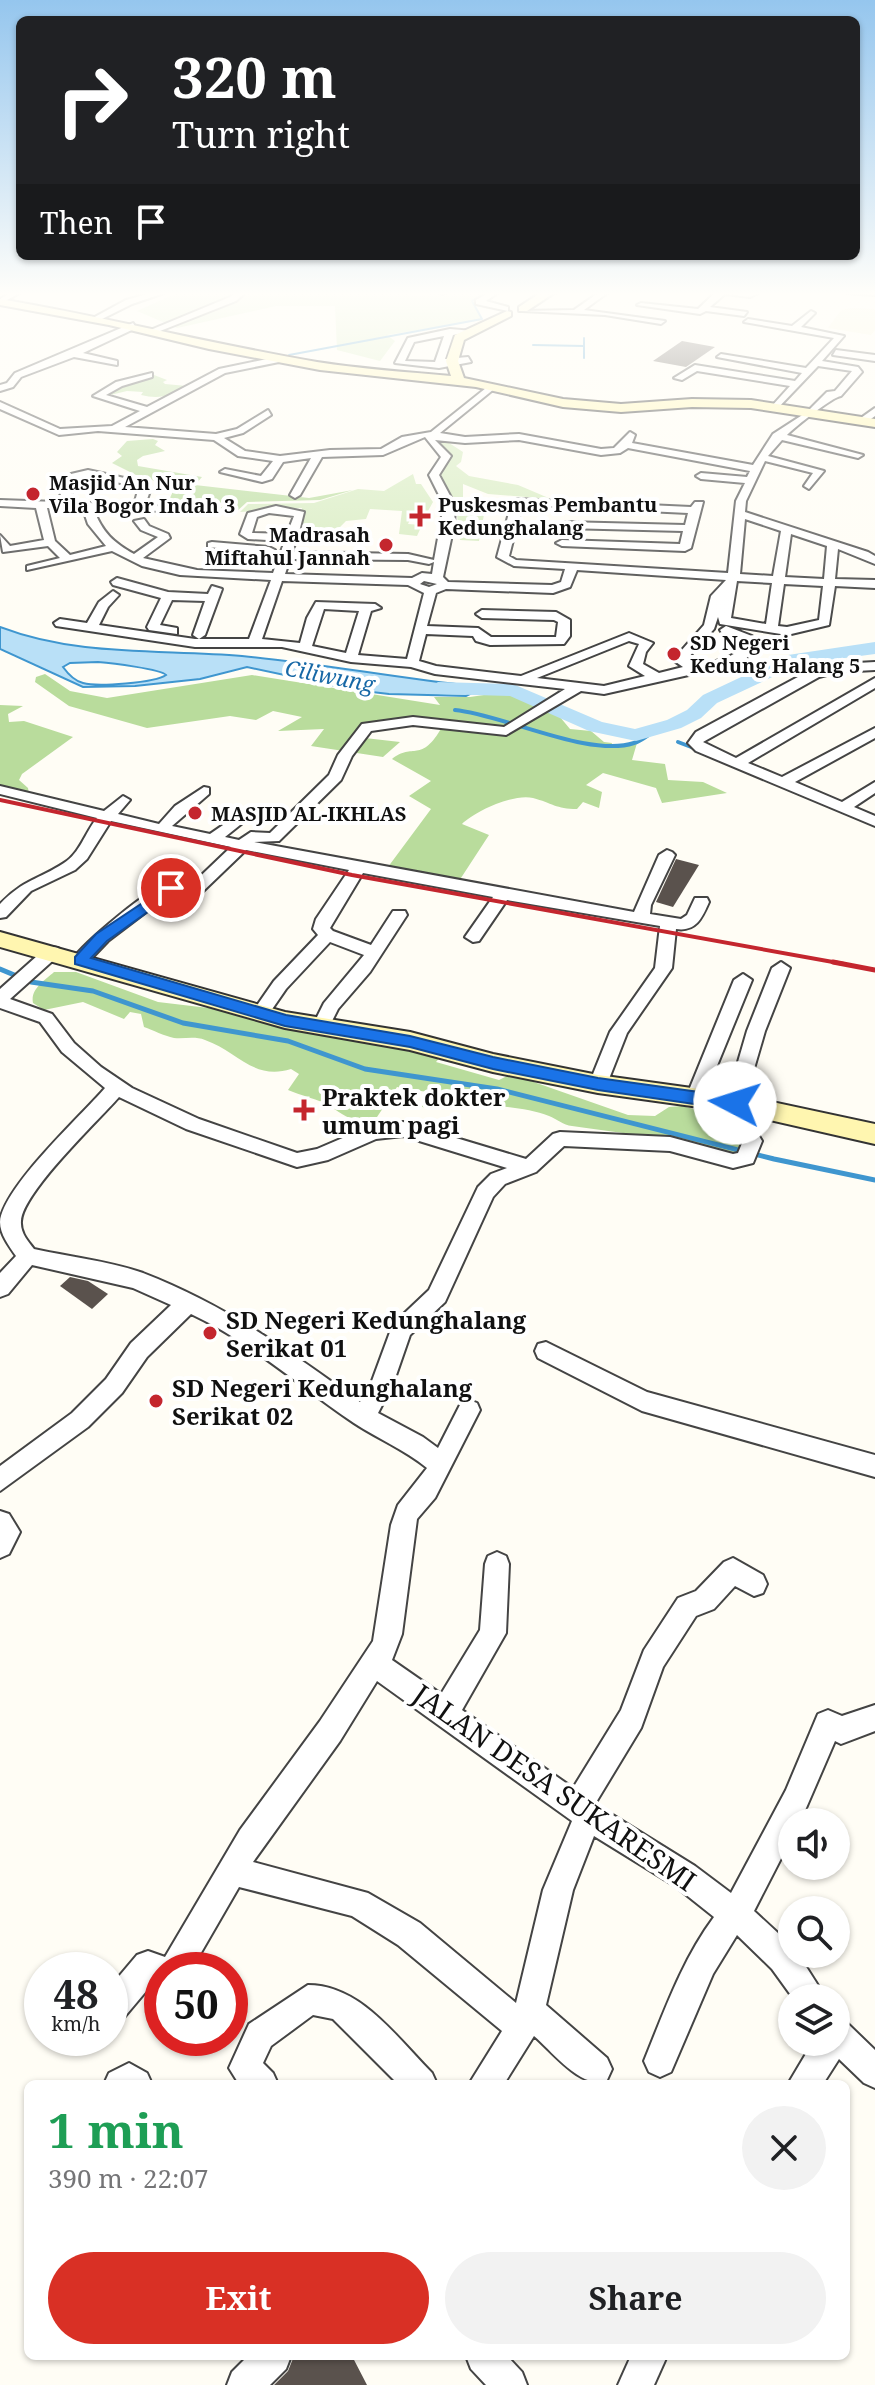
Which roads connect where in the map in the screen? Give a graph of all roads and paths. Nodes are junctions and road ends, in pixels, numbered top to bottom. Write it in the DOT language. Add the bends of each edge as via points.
graph roads {
  1 [pos="119,402"];
  2 [pos="165,402"];
  3 [pos="478,402"];
  4 [pos="560,402"];
  5 [pos="782,402"];
  6 [pos="822,402"];
  7 [pos="0,405"];
  8 [pos="776,407"];
  9 [pos="149,411"];
  10 [pos="875,411"];
  11 [pos="268,413"];
  12 [pos="21,414"];
  13 [pos="810,414"];
  14 [pos="0,417"];
  15 [pos="85,417"];
  16 [pos="868,422"];
  17 [pos="92,428"];
  18 [pos="114,429"];
  19 [pos="436,435"];
  20 [pos="777,436"];
  21 [pos="216,437"];
  22 [pos="435,449"];
  23 [pos="242,454"];
  24 [pos="858,455"];
  25 [pos="317,456"];
  26 [pos="764,458"];
  27 [pos="280,459"];
  28 [pos="754,474"];
  29 [pos="701,476"];
  30 [pos="809,486"];
  31 [pos="295,495"];
  32 [pos="104,496"];
  33 [pos="0,503"];
  34 [pos="41,505"];
  35 [pos="567,505"];
  36 [pos="60,506"];
  37 [pos="138,508"];
  38 [pos="164,509"];
  39 [pos="741,514"];
  40 [pos="140,521"];
  41 [pos="564,525"];
  42 [pos="691,528"];
  43 [pos="786,531"];
  44 [pos="338,535"];
  45 [pos="0,538"];
  46 [pos="50,542"];
  47 [pos="562,543"];
  48 [pos="212,545"];
  49 [pos="833,545"];
  50 [pos="112,548"];
  51 [pos="285,553"];
  52 [pos="68,559"];
  53 [pos="135,559"];
  54 [pos="434,561"];
  55 [pos="875,561"];
  56 [pos="558,565"];
  57 [pos="572,566"];
  58 [pos="31,568"];
  59 [pos="277,577"];
  60 [pos="437,580"];
  61 [pos="780,580"];
  62 [pos="731,581"];
  63 [pos="414,582"];
  64 [pos="829,584"];
  65 [pos="875,584"];
  66 [pos="553,589"];
  67 [pos="430,591"];
  68 [pos="168,596"];
  69 [pos="300,604"];
  70 [pos="320,605"];
  71 [pos="60,623"];
  72 [pos="710,626"];
  73 [pos="91,628"];
  74 [pos="420,630"];
  75 [pos="771,630"];
  76 [pos="478,632"];
  77 [pos="199,635"];
  78 [pos="256,640"];
  79 [pos="305,649"];
  80 [pos="351,658"];
  81 [pos="412,663"];
  82 [pos="875,666"];
  83 [pos="695,668"];
  84 [pos="655,676"];
  85 [pos="520,680"];
  86 [pos="875,682"];
  87 [pos="577,688"];
  88 [pos="875,732"];
  89 [pos="737,763"];
  90 [pos="784,782"];
  91 [pos="875,786"];
  92 [pos="0,790"];
  93 [pos="204,791"];
  94 [pos="123,800"];
  95 [pos="842,808"];
  96 [pos="107,816"];
  97 [pos="242,817"];
  98 [pos="875,821"];
  99 [pos="162,829"];
  100 [pos="214,838"];
  101 [pos="242,843"];
  102 [pos="667,855"];
  103 [pos="359,867"];
  104 [pos="504,893"];
  105 [pos="701,902"];
  106 [pos="0,913"];
  107 [pos="399,915"];
  108 [pos="642,918"];
  109 [pos="668,924"];
  110 [pos="327,935"];
  111 [pos="473,937"];
  112 [pos="0,939"];
  113 [pos="375,953"];
  114 [pos="47,957"];
  115 [pos="80,960"];
  116 [pos="781,968"];
  117 [pos="743,980"];
  118 [pos="4,996"];
  119 [pos="260,1014"];
  120 [pos="322,1025"];
  121 [pos="598,1084"];
  122 [pos="116,1088"];
  123 [pos="694,1100"];
  124 [pos="735,1103"];
  125 [pos="875,1134"];
  126 [pos="750,1147"];
  127 [pos="529,1167"];
  128 [pos="5,1217"];
  129 [pos="28,1256"];
  130 [pos="0,1288"];
  131 [pos="187,1304"];
  132 [pos="546,1351"];
  133 [pos="469,1410"];
  134 [pos="364,1417"];
  135 [pos="441,1465"];
  136 [pos="875,1466"];
  137 [pos="0,1480"];
  138 [pos="0,1522"];
  139 [pos="0,1546"];
  140 [pos="497,1564"];
  141 [pos="754,1584"];
  142 [pos="373,1662"];
  143 [pos="445,1713"];
  144 [pos="875,1718"];
  145 [pos="583,1811"];
  146 [pos="231,1871"];
  147 [pos="735,1916"];
  148 [pos="184,1952"];
  149 [pos="144,1971"];
  150 [pos="801,1984"];
  151 [pos="128,1989"];
  152 [pos="526,2020"];
  153 [pos="850,2048"];
  154 [pos="823,2056"];
  155 [pos="660,2061"];
  156 [pos="596,2069"];
  157 [pos="875,2072"];
  158 [pos="258,2080"];
  159 [pos="417,2080"];
  160 [pos="488,2080"];
  161 [pos="807,2080"];
  162 [pos="269,2360"];
  163 [pos="487,2360"];
  164 [pos="647,2360"];
  165 [pos="245,2385"];
  166 [pos="509,2385"];
  167 [pos="636,2385"];
  1 -- 9 [label="street"];
  2 -- 9 [label="street"];
  3 -- 19 [label="street"];
  4 -- 8 [label="main road" via="619,413 722,403"];
  5 -- 8 [label="street"];
  6 -- 13 [label="street"];
  7 -- 12 [label="street"];
  8 -- 13 [label="main road"];
  9 -- 18 [label="street"];
  10 -- 16 [label="street"];
  11 -- 21 [label="street" via="240,431"];
  12 -- 14 [label="street"];
  12 -- 17 [label="street" via="59,432"];
  13 -- 16 [label="main road"];
  13 -- 20 [label="street"];
  15 -- 17 [label="street"];
  17 -- 18 [label="street"];
  18 -- 21 [label="street"];
  19 -- 22 [label="street" via="430,443"];
  19 -- 25 [label="street" via="410,437 383,452"];
  19 -- 28 [label="street" via="465,440 519,437 601,452 616,451 628,440"];
  20 -- 24 [label="street"];
  20 -- 26 [label="street"];
  21 -- 23 [label="street"];
  22 -- 54 [label="street" via="437,457 425,479 439,502"];
  22 -- 54 [label="street" via="446,460 434,475 453,506 451,558"];
  23 -- 27 [label="street"];
  23 -- 27 [label="street" via="227,468 262,479"];
  25 -- 27 [label="street"];
  25 -- 31 [label="street"];
  26 -- 28 [label="street"];
  26 -- 30 [label="street" via="819,471"];
  28 -- 29 [label="street"];
  28 -- 39 [label="street"];
  32 -- 36 [label="street"];
  32 -- 36 [label="street" via="88,473 75,476"];
  32 -- 37 [label="street"];
  32 -- 37 [label="street" via="146,488"];
  32 -- 50 [label="street" via="96,528"];
  33 -- 34 [label="street"];
  34 -- 36 [label="street"];
  34 -- 46 [label="street"];
  35 -- 41 [label="street"];
  35 -- 42 [label="street" via="696,507"];
  35 -- 56 [label="street" via="515,504 503,557 514,563"];
  37 -- 38 [label="street"];
  39 -- 43 [label="street"];
  39 -- 62 [label="street"];
  40 -- 53 [label="street" via="145,528 168,532 159,545"];
  41 -- 42 [label="street"];
  41 -- 47 [label="street"];
  42 -- 47 [label="street" via="685,548"];
  43 -- 49 [label="street"];
  43 -- 61 [label="street"];
  44 -- 51 [label="street" via="291,536"];
  45 -- 46 [label="street" via="7,550"];
  46 -- 52 [label="street"];
  47 -- 56 [label="street"];
  48 -- 51 [label="street"];
  49 -- 55 [label="street"];
  49 -- 64 [label="street"];
  50 -- 52 [label="street"];
  50 -- 53 [label="street"];
  51 -- 54 [label="street"];
  51 -- 59 [label="street"];
  52 -- 58 [label="street"];
  53 -- 59 [label="street" via="186,573"];
  54 -- 60 [label="street"];
  56 -- 57 [label="street"];
  56 -- 66 [label="street"];
  57 -- 62 [label="street"];
  57 -- 66 [label="street" via="566,584"];
  59 -- 63 [label="street"];
  59 -- 78 [label="street"];
  60 -- 63 [label="street"];
  60 -- 66 [label="street"];
  60 -- 67 [label="street"];
  61 -- 62 [label="street"];
  61 -- 64 [label="street"];
  61 -- 75 [label="street"];
  62 -- 72 [label="street" via="717,596"];
  62 -- 75 [label="street" via="724,621"];
  63 -- 67 [label="street" via="417,589"];
  64 -- 65 [label="street"];
  64 -- 75 [label="street" via="825,622 801,630"];
  67 -- 74 [label="street"];
  68 -- 73 [label="street" via="115,588"];
  68 -- 77 [label="street" via="153,627"];
  68 -- 77 [label="street" via="214,594"];
  69 -- 70 [label="street"];
  70 -- 79 [label="street"];
  70 -- 80 [label="street" via="371,607"];
  71 -- 73 [label="street"];
  72 -- 83 [label="street" via="679,660"];
  72 -- 83 [label="street" via="746,636 749,649 737,660"];
  73 -- 78 [label="street" via="195,643 241,645"];
  74 -- 76 [label="street"];
  74 -- 81 [label="street"];
  76 -- 76 [label="street" via="490,641 560,641 564,620 481,608"];
  77 -- 78 [label="street"];
  78 -- 79 [label="street"];
  79 -- 80 [label="street"];
  80 -- 81 [label="street"];
  81 -- 85 [label="street"];
  82 -- 89 [label="street" via="838,668 806,678 695,743"];
  83 -- 84 [label="street"];
  84 -- 85 [label="street" via="636,666 647,643 629,637"];
  84 -- 87 [label="street" via="611,690"];
  85 -- 87 [label="street"];
  86 -- 89 [label="street"];
  87 -- 101 [label="street" via="506,731 413,721 367,727 336,777 274,838 251,837"];
  88 -- 90 [label="street"];
  89 -- 90 [label="street"];
  90 -- 95 [label="street"];
  91 -- 95 [label="street"];
  92 -- 96 [label="street"];
  93 -- 99 [label="street"];
  94 -- 96 [label="street"];
  95 -- 98 [label="street"];
  96 -- 99 [label="street"];
  96 -- 106 [label="street" via="82,856 25,888"];
  97 -- 100 [label="street"];
  99 -- 100 [label="street"];
  100 -- 101 [label="street"];
  101 -- 103 [label="street"];
  101 -- 115 [label="street" via="195,892 186,895 171,888 120,915"];
  102 -- 108 [label="street"];
  103 -- 104 [label="street"];
  103 -- 110 [label="street" via="324,919 321,929"];
  104 -- 108 [label="street"];
  104 -- 111 [label="street"];
  105 -- 109 [label="street" via="690,923"];
  107 -- 113 [label="street"];
  108 -- 109 [label="street"];
  109 -- 121 [label="street" via="663,968 619,1032"];
  110 -- 113 [label="street"];
  110 -- 119 [label="street"];
  112 -- 114 [label="main road"];
  113 -- 120 [label="street" via="330,1007"];
  114 -- 115 [label="main road"];
  114 -- 118 [label="street"];
  115 -- 119 [label="main road"];
  116 -- 124 [label="street"];
  117 -- 123 [label="street"];
  118 -- 122 [label="street" via="46,1018 53,1031"];
  119 -- 120 [label="main road"];
  120 -- 121 [label="main road"];
  121 -- 123 [label="main road"];
  122 -- 127 [label="street" via="150,1106 297,1160 373,1132 403,1129"];
  122 -- 128 [label="street"];
  123 -- 124 [label="main road"];
  124 -- 125 [label="main road"];
  126 -- 127 [label="street" via="734,1162 639,1140 560,1139"];
  127 -- 134 [label="street" via="498,1179 485,1192 437,1296 401,1330"];
  128 -- 129 [label="street"];
  129 -- 130 [label="street"];
  129 -- 131 [label="street" via="137,1280"];
  131 -- 134 [label="street" via="246,1332"];
  131 -- 137 [label="street" via="139,1350 90,1412"];
  132 -- 136 [label="street" via="642,1401"];
  133 -- 135 [label="street"];
  134 -- 135 [label="street" via="415,1444"];
  135 -- 142 [label="street" via="407,1513 389,1634"];
  138 -- 139 [label="street" via="8,1532"];
  140 -- 143 [label="street, JALAN DESA SUKARESMI" via="493,1633"];
  141 -- 145 [label="street" via="733,1570 705,1600 687,1607 653,1659 631,1718"];
  142 -- 143 [label="street, JALAN DESA SUKARESMI"];
  142 -- 146 [label="street"];
  143 -- 145 [label="street, JALAN DESA SUKARESMI"];
  144 -- 147 [label="street" via="841,1730 828,1724 796,1800"];
  145 -- 147 [label="street, JALAN DESA SUKARESMI" via="685,1876"];
  145 -- 152 [label="street"];
  146 -- 148 [label="street"];
  146 -- 152 [label="street" via="358,1903"];
  147 -- 150 [label="street, JALAN DESA SUKARESMI" via="783,1958"];
  147 -- 155 [label="street" via="722,1927 700,1965"];
  149 -- 151 [label="street"];
  152 -- 156 [label="street"];
  152 -- 160 [label="street"];
  153 -- 157 [label="street"];
  154 -- 161 [label="street"];
  158 -- 159 [label="street" via="245,2068 260,2035 308,2000 327,2000 344,2008"];
  162 -- 165 [label="street"];
  163 -- 166 [label="street"];
  164 -- 167 [label="street"];
}
